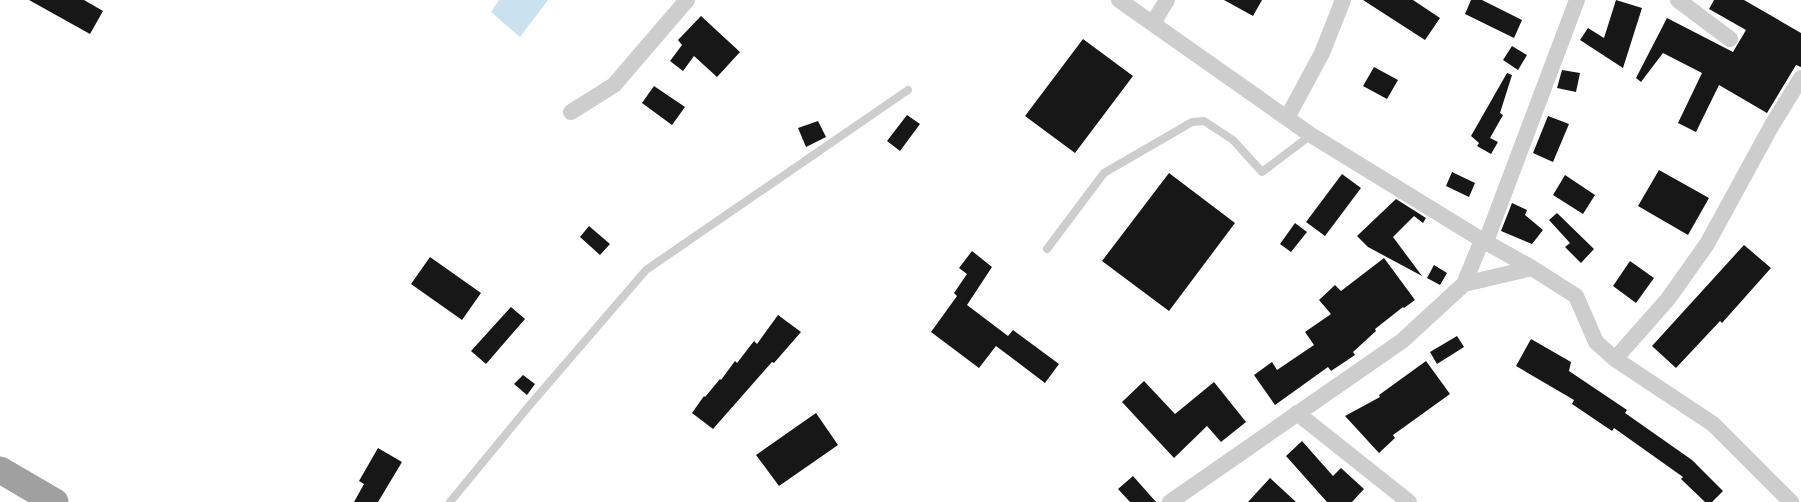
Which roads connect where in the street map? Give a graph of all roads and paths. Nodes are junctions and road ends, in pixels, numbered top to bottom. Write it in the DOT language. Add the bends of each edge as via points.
graph roads {
  1 [pos="687,0"];
  2 [pos="1119,0"];
  3 [pos="1167,0"];
  4 [pos="1343,0"];
  5 [pos="1577,0"];
  6 [pos="1678,0"];
  7 [pos="1153,23"];
  8 [pos="1730,39"];
  9 [pos="1801,78"];
  10 [pos="908,90"];
  11 [pos="571,112"];
  12 [pos="1287,118"];
  13 [pos="1311,135"];
  14 [pos="1482,240"];
  15 [pos="1047,249"];
  16 [pos="1532,268"];
  17 [pos="1464,284"];
  18 [pos="1616,359"];
  19 [pos="1297,413"];
  20 [pos="0,470"];
  21 [pos="1787,501"];
  22 [pos="55,502"];
  23 [pos="450,502"];
  24 [pos="1170,502"];
  25 [pos="1409,502"];
  1 -- 11 [label="street" via="614,85"];
  2 -- 7 [label="street"];
  3 -- 7 [label="street"];
  4 -- 12 [label="street" via="1322,53"];
  5 -- 14 [label="street" via="1488,236"];
  6 -- 8 [label="street"];
  7 -- 12 [label="street"];
  9 -- 18 [label="street" via="1707,244 1668,299"];
  10 -- 23 [label="lane" via="646,270"];
  12 -- 13 [label="street"];
  13 -- 14 [label="street"];
  13 -- 15 [label="lane" via="1262,172 1233,140 1203,121 1192,122 1104,173"];
  14 -- 16 [label="street"];
  14 -- 17 [label="street"];
  16 -- 17 [label="street"];
  16 -- 18 [label="street" via="1576,296 1596,342"];
  17 -- 19 [label="street" via="1402,341"];
  18 -- 21 [label="street" via="1713,424"];
  19 -- 24 [label="street"];
  19 -- 25 [label="street"];
  20 -- 22 [label="highway"];
}
